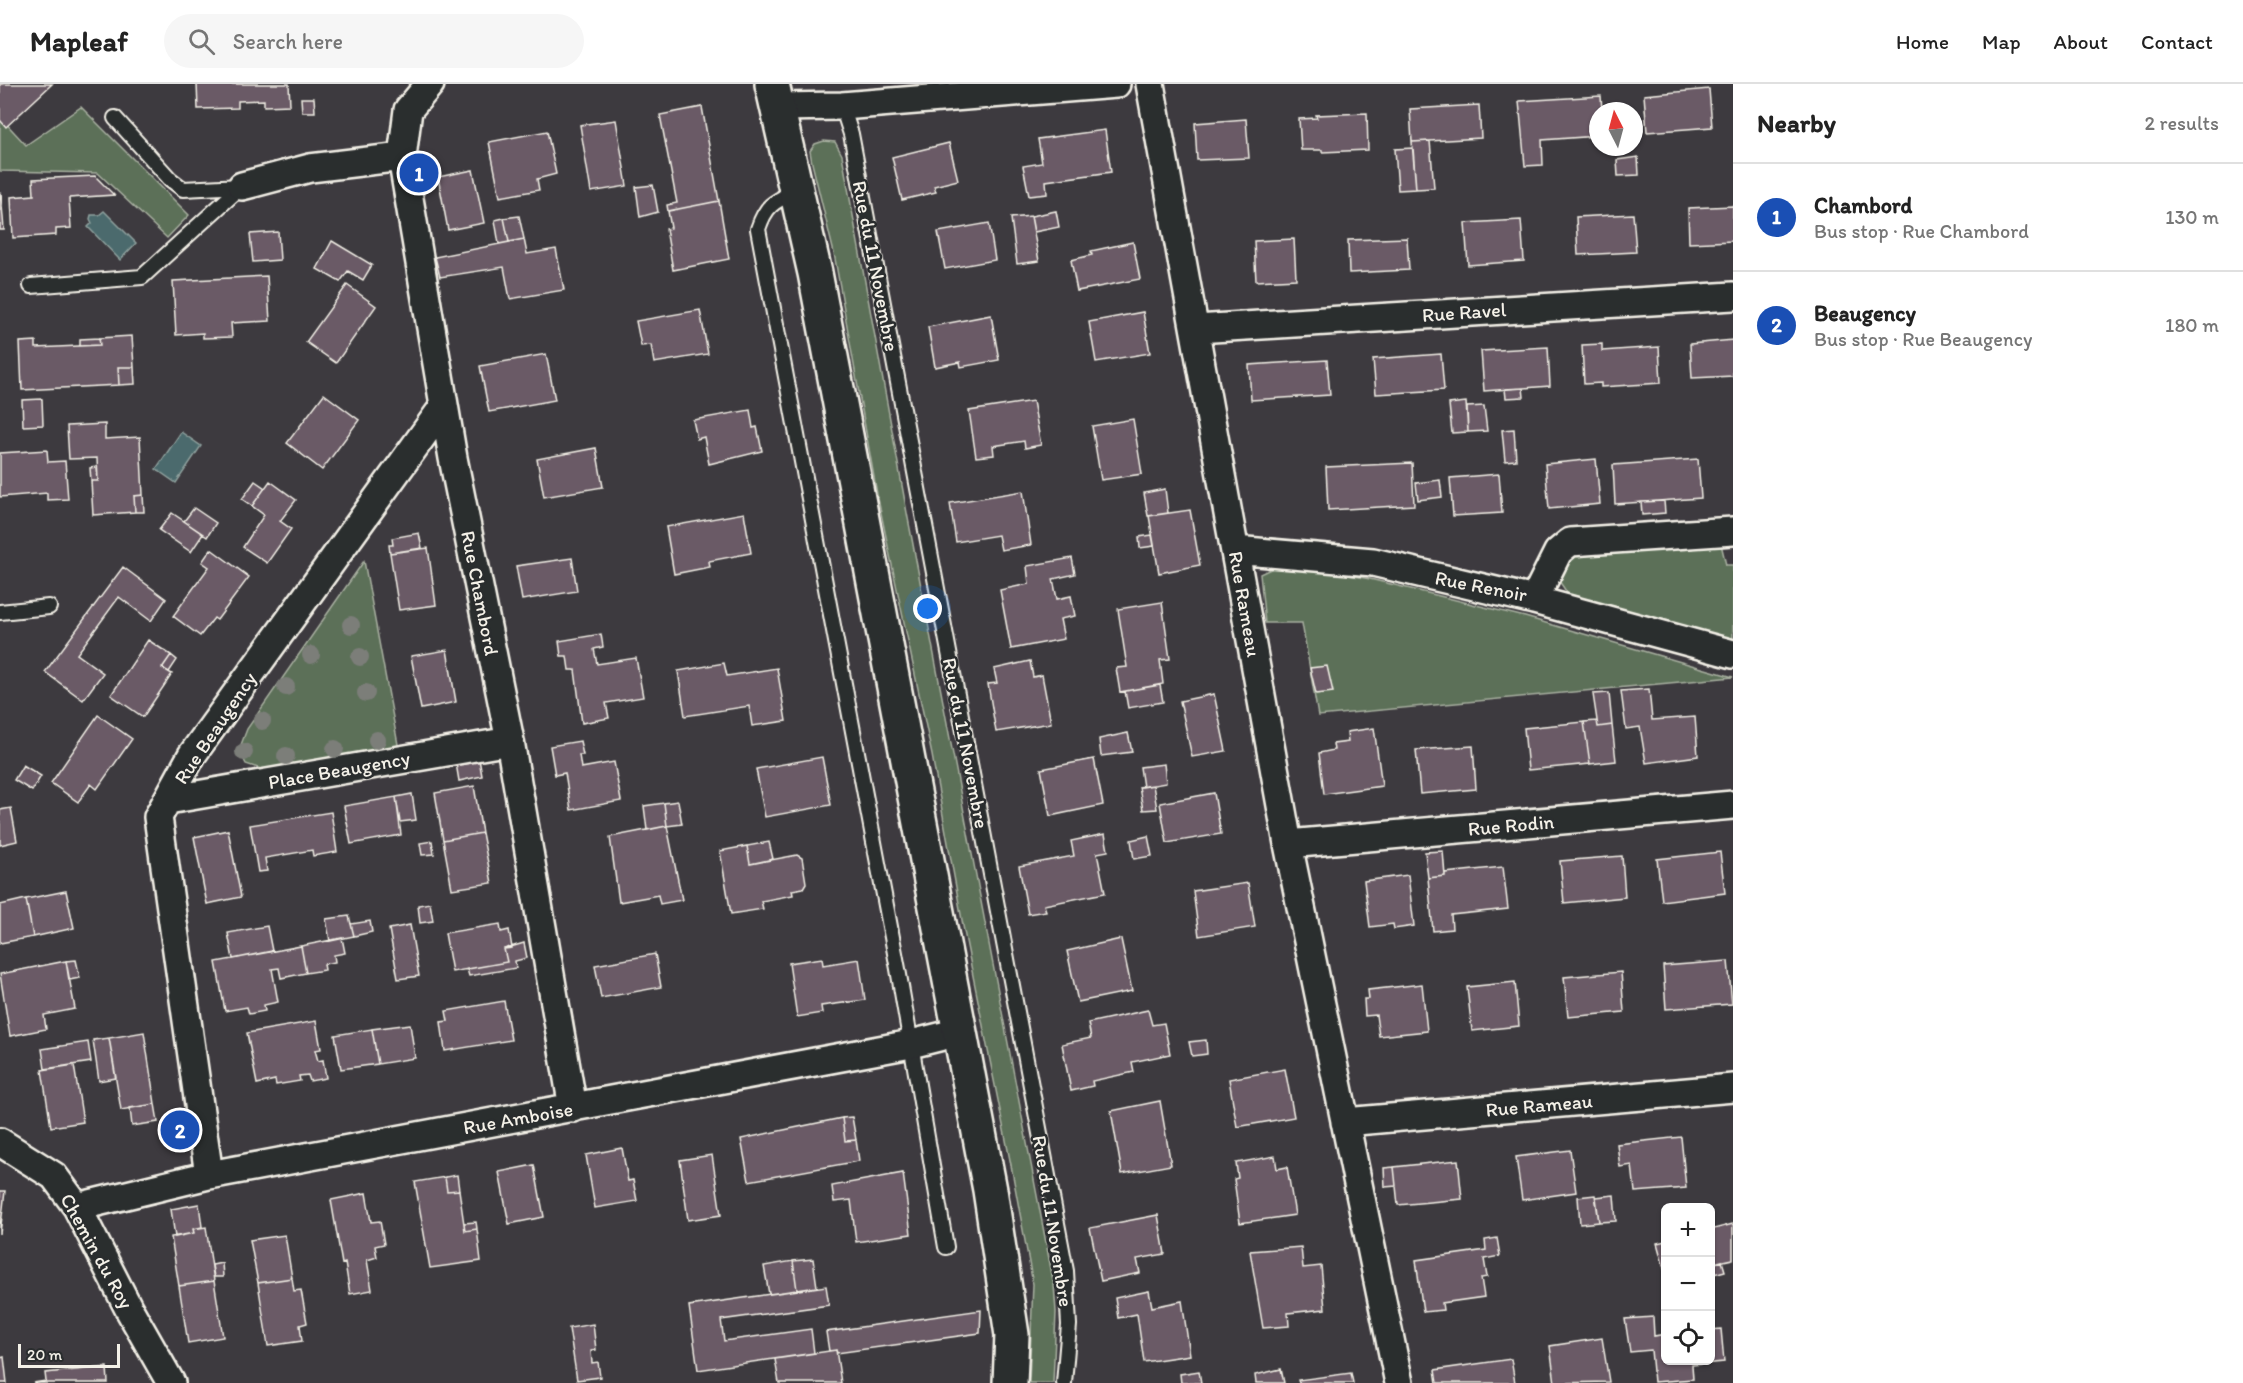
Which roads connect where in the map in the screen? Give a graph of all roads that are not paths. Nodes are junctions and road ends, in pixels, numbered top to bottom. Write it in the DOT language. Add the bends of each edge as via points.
graph roads {
  1 [pos="430,84"];
  2 [pos="1116,84"];
  3 [pos="1150,84"];
  4 [pos="775,95"];
  5 [pos="842,106"];
  6 [pos="115,118"];
  7 [pos="402,157"];
  8 [pos="242,186"];
  9 [pos="798,190"];
  10 [pos="31,286"];
  11 [pos="1733,296"];
  12 [pos="1196,329"];
  13 [pos="444,406"];
  14 [pos="1733,531"];
  15 [pos="1235,550"];
  16 [pos="1534,600"];
  17 [pos="49,607"];
  18 [pos="0,612"];
  19 [pos="1733,654"];
  20 [pos="510,741"];
  21 [pos="168,800"];
  22 [pos="1733,805"];
  23 [pos="1288,844"];
  24 [pos="959,1032"];
  25 [pos="911,1044"];
  26 [pos="1733,1088"];
  27 [pos="573,1108"];
  28 [pos="1345,1122"];
  29 [pos="0,1142"];
  30 [pos="209,1175"];
  31 [pos="77,1207"];
  32 [pos="946,1247"];
  33 [pos="171,1383"];
  34 [pos="1010,1383"];
  35 [pos="1064,1383"];
  36 [pos="1399,1383"];
  1 -- 7 [label="street, Rue Chambord" via="408,110"];
  2 -- 5 [label="street"];
  3 -- 12 [label="street, Rue Rameau"];
  4 -- 5 [label="street"];
  4 -- 9 [label="street"];
  5 -- 35 [label="lane, Rue du 11 Novembre" via="854,145 1065,1271 1069,1325"];
  6 -- 8 [label="lane" via="183,189"];
  7 -- 8 [label="street" via="310,168"];
  7 -- 13 [label="street, Rue Chambord"];
  8 -- 10 [label="lane" via="142,277"];
  9 -- 24 [label="street"];
  9 -- 25 [label="lane" via="774,201 764,212 758,229"];
  11 -- 12 [label="street, Rue Ravel"];
  12 -- 15 [label="street, Rue Rameau"];
  13 -- 20 [label="street, Rue Chambord"];
  13 -- 21 [label="street, Rue Beaugency" via="192,755"];
  14 -- 16 [label="street, Rue Renoir" via="1570,542 1558,552"];
  15 -- 16 [label="street, Rue Renoir" via="1373,562"];
  15 -- 23 [label="street, Rue Rameau"];
  16 -- 19 [label="street"];
  17 -- 18 [label="lane"];
  20 -- 21 [label="street, Place Beaugency"];
  20 -- 27 [label="street, Rue Chambord"];
  21 -- 30 [label="street, Rue Beaugency" via="158,817"];
  22 -- 23 [label="street, Rue Rodin"];
  23 -- 28 [label="street, Rue Rameau"];
  24 -- 25 [label="street, Rue Amboise"];
  24 -- 34 [label="street" via="990,1190 1012,1335"];
  25 -- 27 [label="street, Rue Amboise"];
  25 -- 32 [label="lane"];
  26 -- 28 [label="street, Rue Rameau"];
  27 -- 30 [label="street, Rue Amboise"];
  28 -- 36 [label="street, Rue Rameau"];
  29 -- 31 [label="street, Chemin du Roy" via="54,1176"];
  30 -- 31 [label="street, Rue Amboise"];
  31 -- 33 [label="street, Chemin du Roy"];
}
